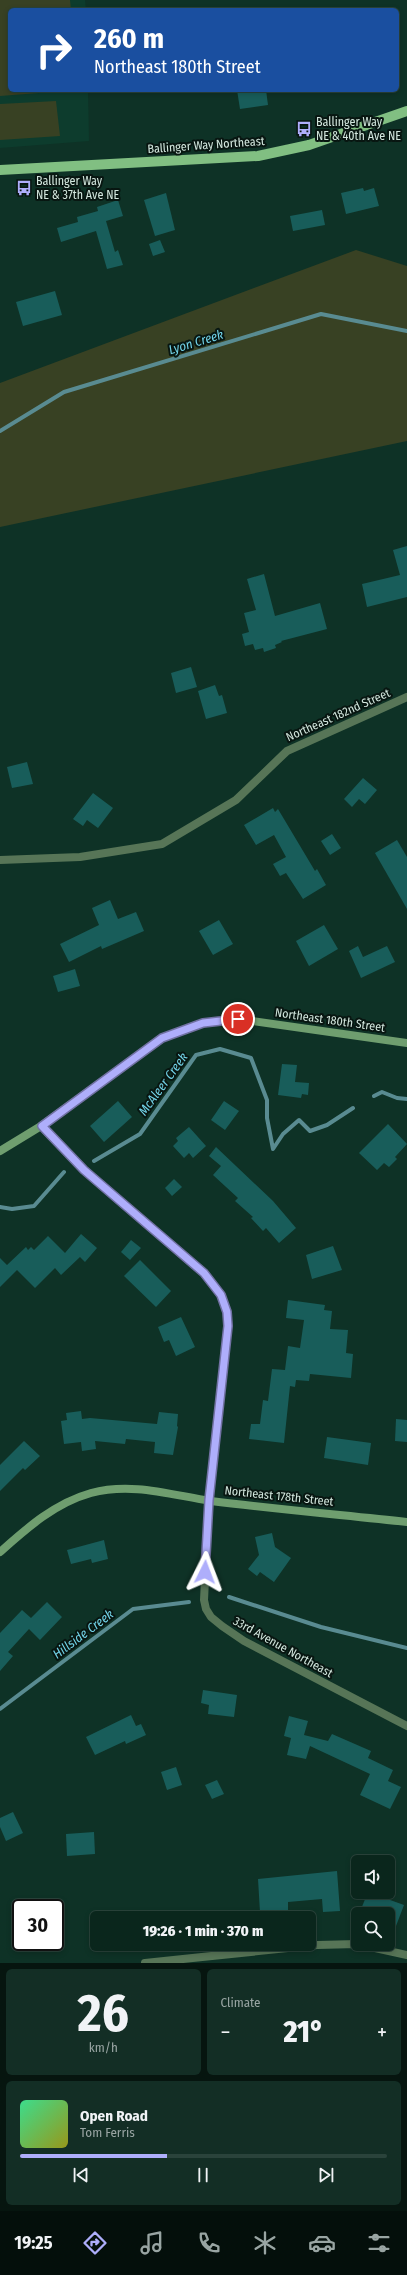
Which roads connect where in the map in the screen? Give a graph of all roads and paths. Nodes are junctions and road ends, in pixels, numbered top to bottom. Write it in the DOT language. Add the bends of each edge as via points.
graph roads {
  1 [pos="407,111"];
  2 [pos="0,170"];
  3 [pos="407,697"];
  4 [pos="0,860"];
  5 [pos="407,1043"];
  6 [pos="42,1126"];
  7 [pos="0,1151"];
  8 [pos="209,1500"];
  9 [pos="407,1522"];
  10 [pos="0,1552"];
  11 [pos="407,1726"];
  12 [pos="407,1955"];
  13 [pos="145,1963"];
  1 -- 2 [label="main road, Ballinger Way Northeast" via="309,145 258,156"];
  3 -- 4 [label="street, Northeast 182nd Street" via="287,751 236,800 162,844 80,857"];
  5 -- 6 [label="street, Northeast 180th Street" via="238,1019 203,1023 162,1038"];
  6 -- 7 [label="street, Northeast 180th Street"];
  6 -- 8 [label="street, 33rd Avenue Northeast" via="84,1170 204,1273 221,1295 227,1312 228,1326"];
  8 -- 9 [label="street, Northeast 178th Street"];
  8 -- 10 [label="street, Northeast 178th Street" via="137,1488 91,1493 55,1509 29,1526"];
  8 -- 11 [label="street, 33rd Avenue Northeast" via="204,1600 211,1617 244,1641"];
  12 -- 13 [label="street" via="357,1944 317,1944"];
}
